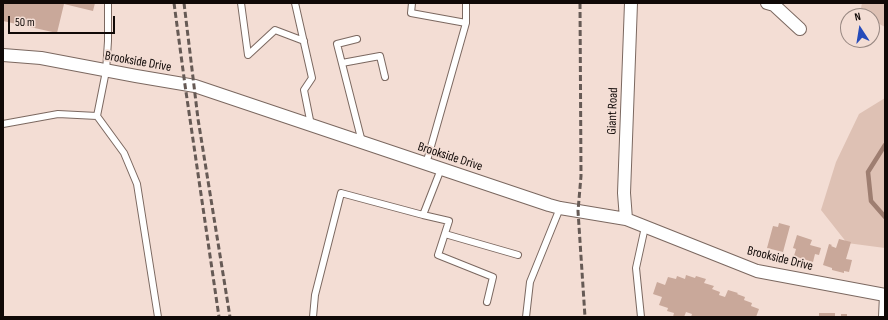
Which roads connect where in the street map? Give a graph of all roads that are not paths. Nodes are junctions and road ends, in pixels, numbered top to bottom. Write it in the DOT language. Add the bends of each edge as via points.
graph roads {
  1 [pos="108,3"];
  2 [pos="241,3"];
  3 [pos="295,3"];
  4 [pos="412,3"];
  5 [pos="466,3"];
  6 [pos="631,3"];
  7 [pos="767,3"];
  8 [pos="466,23"];
  9 [pos="800,29"];
  10 [pos="357,39"];
  11 [pos="304,41"];
  12 [pos="3,55"];
  13 [pos="342,63"];
  14 [pos="106,71"];
  15 [pos="385,77"];
  16 [pos="97,116"];
  17 [pos="3,124"];
  18 [pos="311,125"];
  19 [pos="362,142"];
  20 [pos="426,164"];
  21 [pos="441,169"];
  22 [pos="560,208"];
  23 [pos="423,215"];
  24 [pos="626,219"];
  25 [pos="645,227"];
  26 [pos="445,234"];
  27 [pos="518,255"];
  28 [pos="884,295"];
  29 [pos="487,302"];
  30 [pos="158,317"];
  31 [pos="313,317"];
  32 [pos="526,317"];
  33 [pos="641,317"];
  34 [pos="882,317"];
  1 -- 14 [label="lane"];
  2 -- 11 [label="lane" via="248,55 275,30"];
  3 -- 11 [label="lane"];
  4 -- 8 [label="lane" via="411,13"];
  5 -- 8 [label="lane"];
  6 -- 24 [label="street, Giant Road" via="624,193"];
  7 -- 9 [label="street" via="774,4"];
  8 -- 20 [label="lane"];
  10 -- 13 [label="lane" via="337,44"];
  11 -- 18 [label="lane" via="312,78 304,90"];
  12 -- 14 [label="street, Brookside Drive" via="41,58"];
  13 -- 15 [label="lane" via="380,56"];
  13 -- 19 [label="lane"];
  14 -- 16 [label="lane"];
  14 -- 18 [label="street, Brookside Drive" via="195,86"];
  16 -- 17 [label="lane" via="58,114"];
  16 -- 30 [label="lane" via="124,153 136,184"];
  18 -- 19 [label="street, Brookside Drive"];
  19 -- 20 [label="street, Brookside Drive"];
  20 -- 21 [label="street, Brookside Drive"];
  21 -- 22 [label="street, Brookside Drive"];
  21 -- 23 [label="lane"];
  22 -- 24 [label="street, Brookside Drive"];
  22 -- 32 [label="lane" via="530,282"];
  23 -- 26 [label="lane" via="449,221"];
  23 -- 31 [label="lane" via="341,193 315,295"];
  24 -- 25 [label="street, Brookside Drive"];
  25 -- 28 [label="street, Brookside Drive" via="757,271"];
  25 -- 33 [label="lane" via="636,268"];
  26 -- 27 [label="lane"];
  26 -- 29 [label="lane" via="438,255 493,277"];
  28 -- 34 [label="lane"];
}
